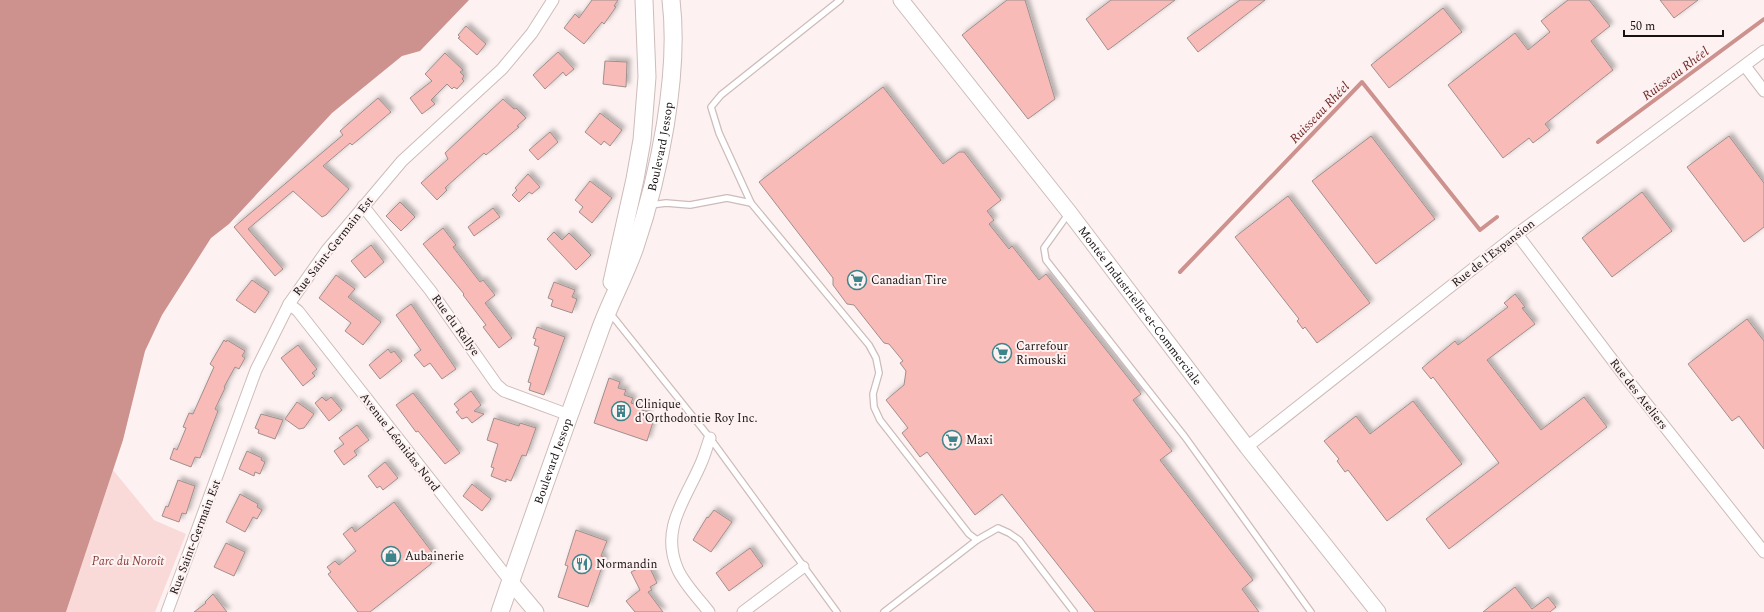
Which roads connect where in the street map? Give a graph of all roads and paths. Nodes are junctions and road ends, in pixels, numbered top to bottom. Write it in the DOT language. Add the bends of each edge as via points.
graph roads {
  1 [pos="553,0"];
  2 [pos="644,0"];
  3 [pos="671,0"];
  4 [pos="840,0"];
  5 [pos="901,0"];
  6 [pos="1764,51"];
  7 [pos="1745,66"];
  8 [pos="1764,91"];
  9 [pos="751,203"];
  10 [pos="363,206"];
  11 [pos="647,206"];
  12 [pos="1069,212"];
  13 [pos="1517,234"];
  14 [pos="289,304"];
  15 [pos="607,310"];
  16 [pos="569,415"];
  17 [pos="710,438"];
  18 [pos="1247,447"];
  19 [pos="977,540"];
  20 [pos="1764,552"];
  21 [pos="803,567"];
  22 [pos="510,582"];
  23 [pos="167,612"];
  24 [pos="500,612"];
  25 [pos="536,612"];
  26 [pos="709,612"];
  27 [pos="743,612"];
  28 [pos="837,612"];
  29 [pos="884,612"];
  30 [pos="1074,612"];
  31 [pos="1311,612"];
  32 [pos="1378,612"];
  1 -- 10 [label="street, Rue Saint-Germain Est" via="528,38 502,69 402,161"];
  2 -- 15 [label="main road, Boulevard Jessop" via="647,77 642,140"];
  3 -- 11 [label="main road, Boulevard Jessop" via="674,25 672,67 661,146"];
  4 -- 9 [label="lane" via="721,95 711,107 719,133"];
  5 -- 12 [label="main road, Montée Industrielle-et-Commerciale"];
  6 -- 7 [label="street, Rue de l'Expansion"];
  7 -- 8 [label="street"];
  7 -- 13 [label="street, Rue de l'Expansion"];
  9 -- 11 [label="lane" via="727,198 690,205"];
  9 -- 19 [label="lane" via="869,345 876,358 879,373 873,394 874,407 880,420 969,534"];
  10 -- 14 [label="street, Rue Saint-Germain Est" via="326,250"];
  10 -- 16 [label="street, Rue du Rallye" via="430,290 497,385 504,391"];
  11 -- 15 [label="main road, Boulevard Jessop" via="635,248"];
  12 -- 18 [label="main road, Montée Industrielle-et-Commerciale"];
  12 -- 31 [label="lane" via="1044,248 1046,260 1186,437"];
  13 -- 18 [label="street, Rue de l'Expansion"];
  13 -- 20 [label="street, Rue des Ateliers" via="1623,374"];
  14 -- 22 [label="street, Avenue Léonidas Nord" via="303,317"];
  14 -- 23 [label="street, Rue Saint-Germain Est" via="256,370"];
  15 -- 16 [label="main road, Boulevard Jessop"];
  15 -- 17 [label="lane"];
  16 -- 22 [label="main road, Boulevard Jessop"];
  17 -- 21 [label="lane"];
  17 -- 26 [label="street" via="673,525 671,543 679,572"];
  18 -- 32 [label="main road, Montée Industrielle-et-Commerciale"];
  19 -- 29 [label="lane"];
  19 -- 30 [label="lane" via="998,528 1009,532 1019,540"];
  21 -- 27 [label="street"];
  21 -- 28 [label="lane"];
  22 -- 24 [label="main road, Boulevard Jessop"];
  22 -- 25 [label="main road"];
}
